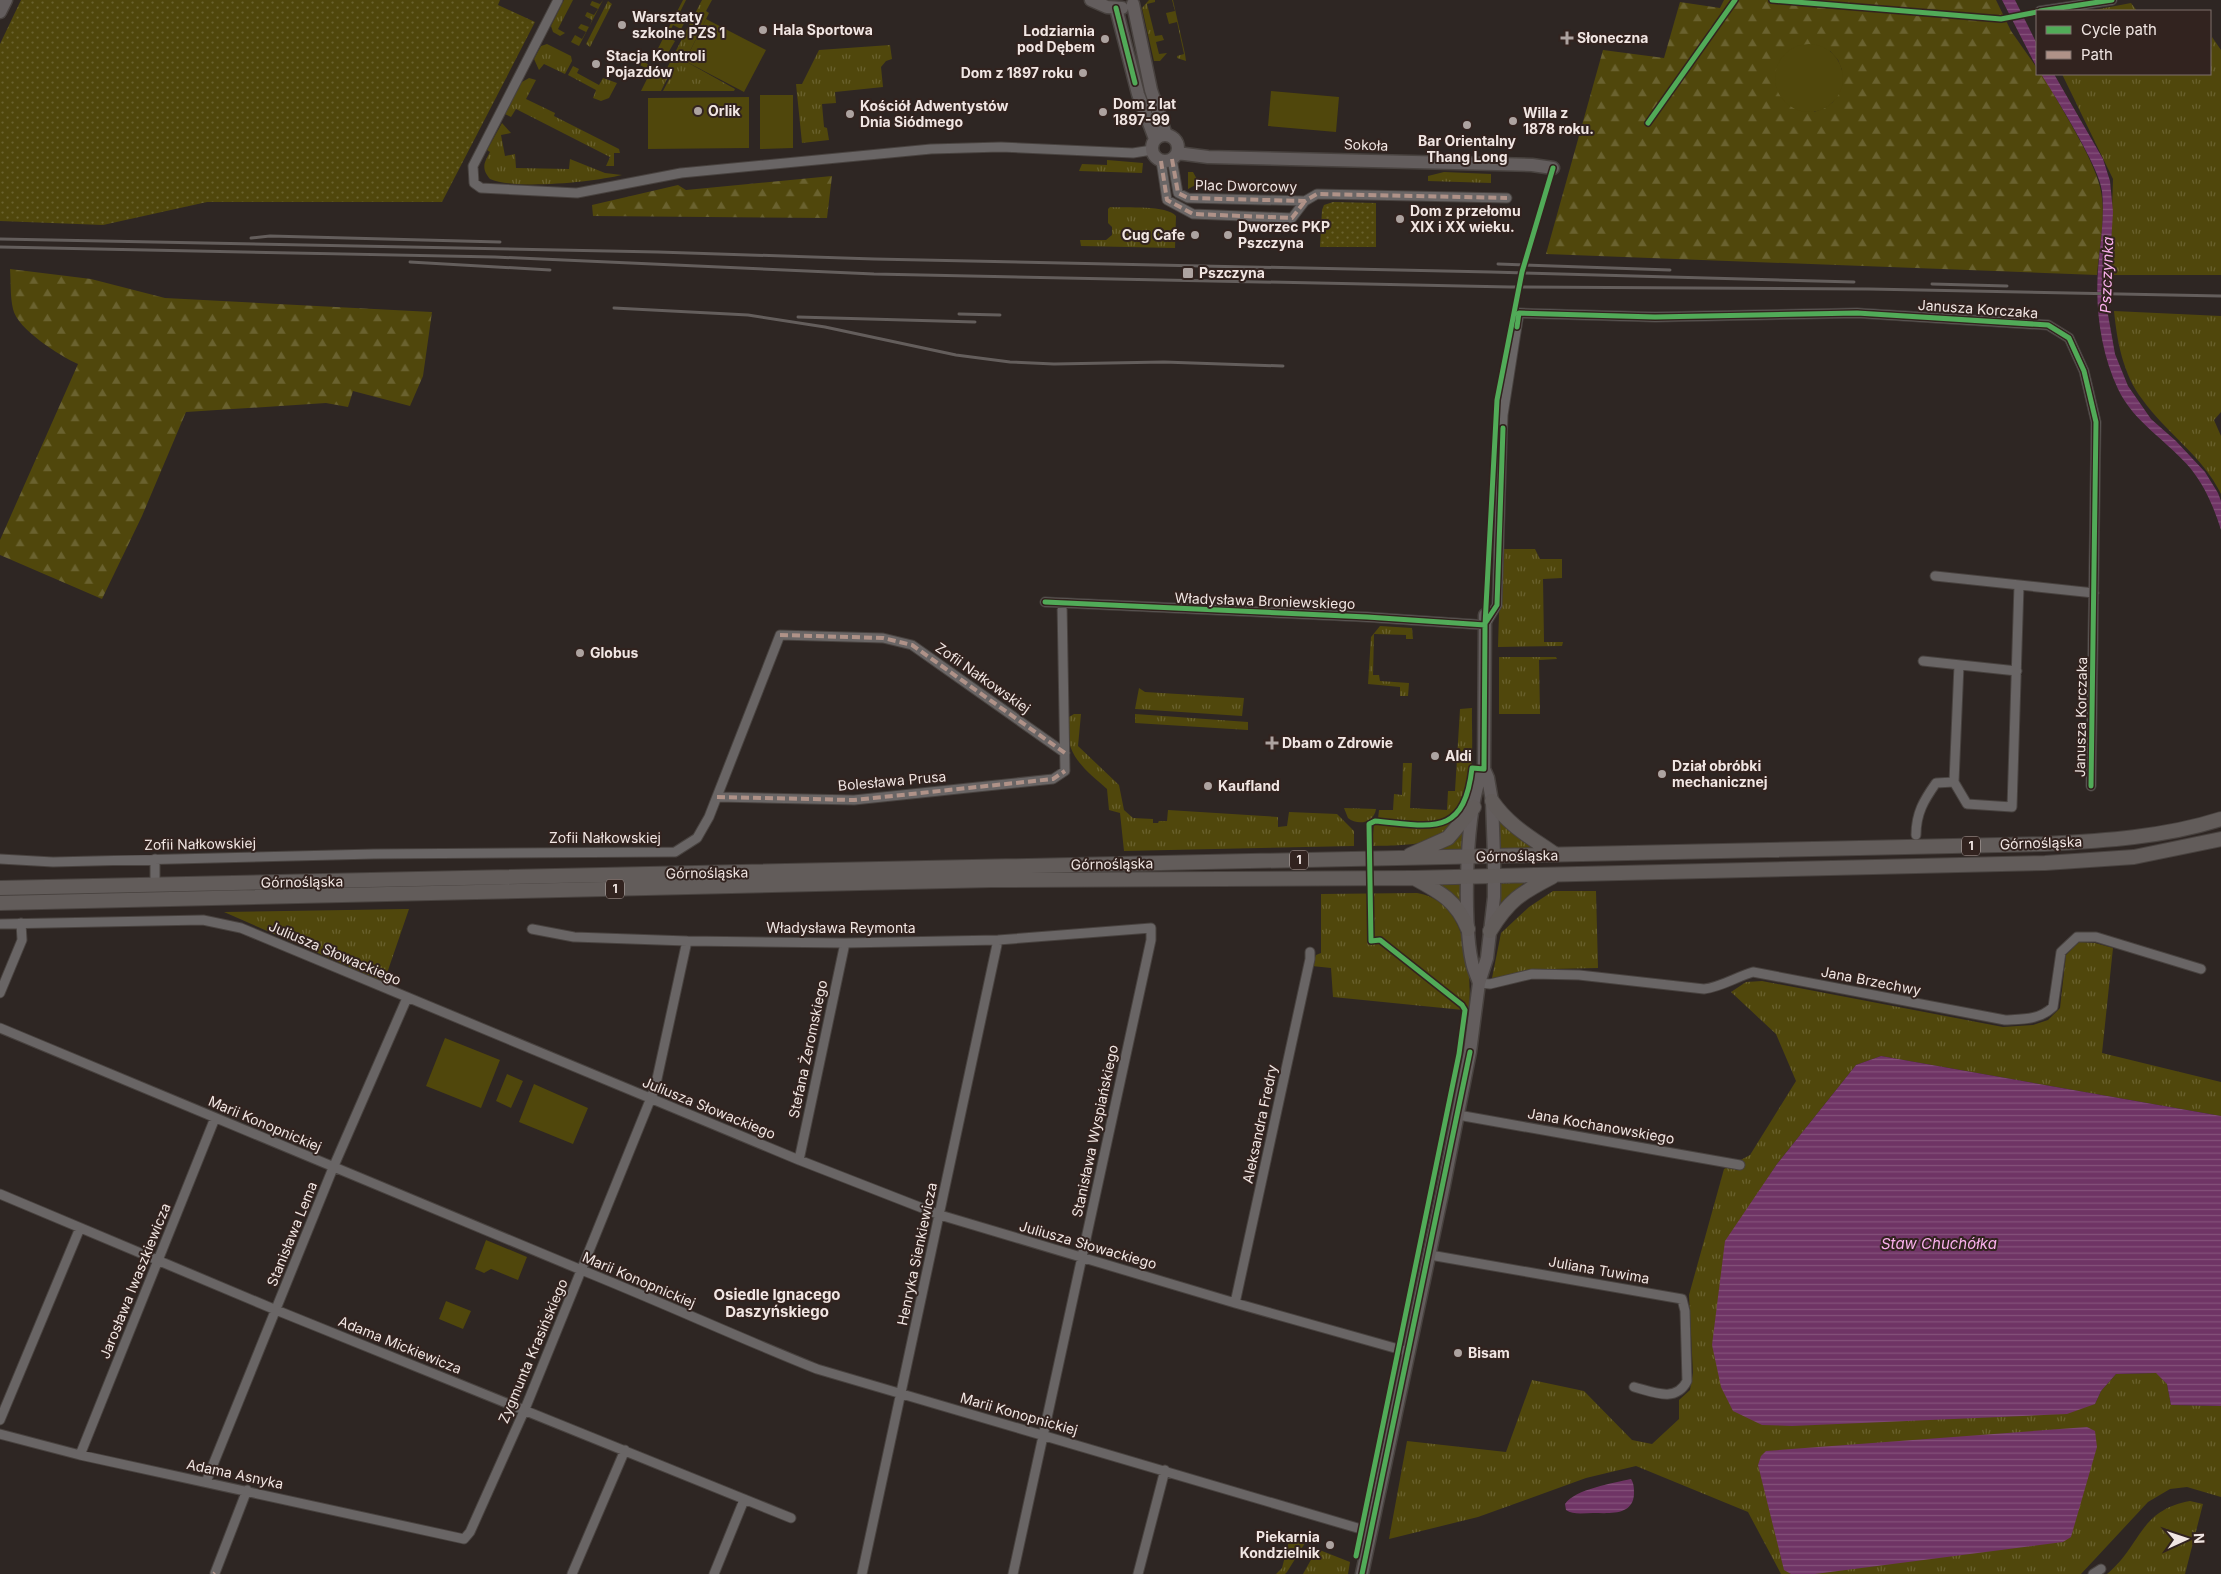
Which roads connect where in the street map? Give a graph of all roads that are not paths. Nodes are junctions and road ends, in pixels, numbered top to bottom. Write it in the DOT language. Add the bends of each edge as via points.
graph roads {
  1 [pos="6,0"];
  2 [pos="558,0"];
  3 [pos="1091,0"];
  4 [pos="2112,0"];
  5 [pos="1136,2"];
  6 [pos="1116,8"];
  7 [pos="2050,10"];
  8 [pos="0,12"];
  9 [pos="1158,141"];
  10 [pos="1170,158"];
  11 [pos="1553,168"];
  12 [pos="1507,198"];
  13 [pos="1305,201"];
  14 [pos="1935,576"];
  15 [pos="2019,585"];
  16 [pos="2094,593"];
  17 [pos="1044,602"];
  18 [pos="1062,603"];
  19 [pos="1485,620"];
  20 [pos="1923,661"];
  21 [pos="1959,665"];
  22 [pos="2016,671"];
  23 [pos="1065,753"];
  24 [pos="1484,768"];
  25 [pos="1954,782"];
  26 [pos="2091,786"];
  27 [pos="717,797"];
  28 [pos="1492,801"];
  29 [pos="1474,807"];
  30 [pos="2221,819"];
  31 [pos="1916,835"];
  32 [pos="2221,838"];
  33 [pos="1556,855"];
  34 [pos="1494,856"];
  35 [pos="1468,857"];
  36 [pos="0,858"];
  37 [pos="1402,858"];
  38 [pos="155,859"];
  39 [pos="1556,875"];
  40 [pos="1467,876"];
  41 [pos="1494,876"];
  42 [pos="1414,878"];
  43 [pos="155,885"];
  44 [pos="0,888"];
  45 [pos="0,903"];
  46 [pos="21,923"];
  47 [pos="0,924"];
  48 [pos="1151,928"];
  49 [pos="532,929"];
  50 [pos="1468,929"];
  51 [pos="1490,931"];
  52 [pos="998,940"];
  53 [pos="688,941"];
  54 [pos="845,943"];
  55 [pos="1310,952"];
  56 [pos="2201,969"];
  57 [pos="1480,984"];
  58 [pos="0,993"];
  59 [pos="407,998"];
  60 [pos="0,1028"];
  61 [pos="652,1097"];
  62 [pos="1458,1115"];
  63 [pos="215,1118"];
  64 [pos="799,1160"];
  65 [pos="1740,1165"];
  66 [pos="333,1168"];
  67 [pos="0,1194"];
  68 [pos="940,1214"];
  69 [pos="80,1228"];
  70 [pos="1430,1254"];
  71 [pos="1082,1258"];
  72 [pos="158,1260"];
  73 [pos="582,1270"];
  74 [pos="1236,1303"];
  75 [pos="276,1310"];
  76 [pos="1410,1352"];
  77 [pos="1634,1387"];
  78 [pos="902,1394"];
  79 [pos="525,1409"];
  80 [pos="0,1420"];
  81 [pos="0,1434"];
  82 [pos="1043,1435"];
  83 [pos="625,1450"];
  84 [pos="80,1455"];
  85 [pos="1165,1470"];
  86 [pos="206,1482"];
  87 [pos="247,1490"];
  88 [pos="744,1500"];
  89 [pos="791,1518"];
  90 [pos="1372,1532"];
  91 [pos="464,1539"];
  92 [pos="214,1573"];
  93 [pos="572,1574"];
  94 [pos="714,1574"];
  95 [pos="862,1574"];
  96 [pos="1013,1574"];
  97 [pos="1138,1574"];
  98 [pos="1362,1574"];
  1 -- 8 [label="street"];
  2 -- 9 [label="street" via="473,166 474,183 481,188 490,191 578,193 681,173 850,156 1001,147 1133,153"];
  3 -- 6 [label="street"];
  4 -- 7 [label="street"];
  5 -- 6 [label="street"];
  5 -- 9 [label="street"];
  6 -- 9 [label="street" via="1138,94"];
  9 -- 10 [label="street" via="1155,157"];
  9 -- 10 [label="street" via="1176,141"];
  10 -- 11 [label="street, Sokoła" via="1522,164"];
  10 -- 13 [label="street, Plac Dworcowy" via="1178,193 1188,198"];
  10 -- 13 [label="street" via="1167,200 1193,214 1292,218"];
  12 -- 13 [label="street, Plac Dworcowy" via="1317,194"];
  14 -- 15 [label="street"];
  15 -- 16 [label="street"];
  15 -- 22 [label="street"];
  16 -- 19 [label="street, Janusza Korczaka" via="2096,422 2084,371 2069,338 2048,325 1857,313 1655,317 1519,313 1504,415 1497,605"];
  16 -- 26 [label="street, Janusza Korczaka"];
  17 -- 18 [label="street, Władysława Broniewskiego"];
  18 -- 19 [label="street, Władysława Broniewskiego"];
  18 -- 23 [label="street"];
  19 -- 24 [label="street"];
  20 -- 21 [label="street"];
  21 -- 22 [label="street"];
  21 -- 25 [label="street"];
  22 -- 25 [label="street" via="2012,808 1968,804"];
  23 -- 27 [label="street, Bolesława Prusa" via="1065,771 1053,779 854,800"];
  23 -- 27 [label="street, Zofii Nałkowskiej" via="912,645 883,638 780,635"];
  24 -- 28 [label="street"];
  24 -- 29 [label="street" via="1479,777"];
  25 -- 31 [label="street" via="1936,783 1916,820"];
  27 -- 38 [label="street, Zofii Nałkowskiej" via="696,838 675,852"];
  28 -- 33 [label="main road" via="1502,816 1520,832"];
  28 -- 34 [label="street"];
  29 -- 35 [label="street"];
  29 -- 37 [label="main road" via="1448,838"];
  30 -- 33 [label="main road, Górnośląska / 1" via="2170,831 2073,843"];
  32 -- 39 [label="main road, Górnośląska / 1" via="2134,856 2064,862"];
  33 -- 34 [label="main road, Górnośląska / 1"];
  34 -- 35 [label="main road, Górnośląska / 1"];
  34 -- 41 [label="street"];
  35 -- 37 [label="main road, Górnośląska / 1"];
  35 -- 40 [label="street"];
  36 -- 38 [label="street, Zofii Nałkowskiej" via="53,862"];
  37 -- 43 [label="main road, Górnośląska / 1"];
  38 -- 43 [label="street"];
  39 -- 41 [label="main road, Górnośląska / 1"];
  39 -- 51 [label="main road" via="1518,896"];
  40 -- 41 [label="main road, Górnośląska / 1"];
  40 -- 42 [label="main road, Górnośląska / 1"];
  40 -- 50 [label="street"];
  41 -- 51 [label="street"];
  42 -- 45 [label="main road, Górnośląska / 1" via="982,880"];
  42 -- 50 [label="main road" via="1450,901 1463,916"];
  43 -- 44 [label="main road, Górnośląska / 1"];
  46 -- 47 [label="street, Juliusza Słowackiego"];
  46 -- 58 [label="street" via="22,940"];
  46 -- 59 [label="street, Juliusza Słowackiego" via="202,920 241,928"];
  48 -- 52 [label="street, Władysława Reymonta"];
  48 -- 71 [label="street, Stanisława Wyspiańskiego"];
  49 -- 53 [label="street, Władysława Reymonta" via="574,937"];
  50 -- 57 [label="street" via="1472,962"];
  51 -- 57 [label="street"];
  52 -- 54 [label="street, Władysława Reymonta"];
  52 -- 68 [label="street, Henryka Sienkiewicza"];
  53 -- 54 [label="street, Władysława Reymonta"];
  53 -- 61 [label="street, Zygmunta Krasińskiego"];
  54 -- 64 [label="street, Stefana Żeromskiego"];
  55 -- 74 [label="street, Aleksandra Fredry"];
  56 -- 57 [label="street, Jana Brzechwy" via="2096,936 2077,937 2061,952 2053,1007 2032,1019 2004,1020 1753,972 1704,989 1579,975 1532,974"];
  57 -- 62 [label="street"];
  59 -- 61 [label="street, Juliusza Słowackiego"];
  59 -- 66 [label="street, Stanisława Lema"];
  60 -- 63 [label="street, Marii Konopnickiej"];
  61 -- 64 [label="street, Juliusza Słowackiego"];
  61 -- 73 [label="street, Zygmunta Krasińskiego"];
  62 -- 65 [label="street, Jana Kochanowskiego"];
  62 -- 70 [label="street"];
  63 -- 66 [label="street, Marii Konopnickiej"];
  63 -- 72 [label="street, Jarosława Iwaszkiewicza"];
  64 -- 68 [label="street, Juliusza Słowackiego"];
  66 -- 73 [label="street, Marii Konopnickiej"];
  66 -- 75 [label="street, Stanisława Lema"];
  67 -- 69 [label="street, Adama Mickiewicza"];
  68 -- 71 [label="street, Juliusza Słowackiego"];
  68 -- 78 [label="street, Henryka Sienkiewicza"];
  69 -- 72 [label="street, Adama Mickiewicza"];
  69 -- 80 [label="street"];
  70 -- 76 [label="street"];
  70 -- 77 [label="street, Juliana Tuwima" via="1682,1299 1686,1310 1687,1381 1673,1394"];
  71 -- 74 [label="street, Juliusza Słowackiego"];
  71 -- 82 [label="street, Stanisława Wyspiańskiego"];
  72 -- 75 [label="street, Adama Mickiewicza"];
  72 -- 84 [label="street, Jarosława Iwaszkiewicza"];
  73 -- 78 [label="street, Marii Konopnickiej" via="790,1358"];
  73 -- 79 [label="street, Zygmunta Krasińskiego"];
  74 -- 76 [label="street, Juliusza Słowackiego"];
  75 -- 79 [label="street, Adama Mickiewicza"];
  75 -- 86 [label="street, Stanisława Lema"];
  76 -- 90 [label="street"];
  78 -- 82 [label="street, Marii Konopnickiej"];
  78 -- 95 [label="street, Henryka Sienkiewicza"];
  79 -- 83 [label="street, Adama Mickiewicza"];
  79 -- 91 [label="street, Zygmunta Krasińskiego"];
  81 -- 84 [label="street, Adama Asnyka"];
  82 -- 85 [label="street, Marii Konopnickiej"];
  82 -- 96 [label="street, Stanisława Wyspiańskiego"];
  83 -- 88 [label="street, Adama Mickiewicza"];
  83 -- 93 [label="street"];
  84 -- 86 [label="street, Adama Asnyka"];
  85 -- 90 [label="street, Marii Konopnickiej"];
  85 -- 97 [label="street"];
  86 -- 87 [label="street, Adama Asnyka"];
  87 -- 91 [label="street, Adama Asnyka"];
  87 -- 92 [label="street"];
  88 -- 89 [label="street, Adama Mickiewicza"];
  88 -- 94 [label="street"];
  90 -- 98 [label="street"];
}
